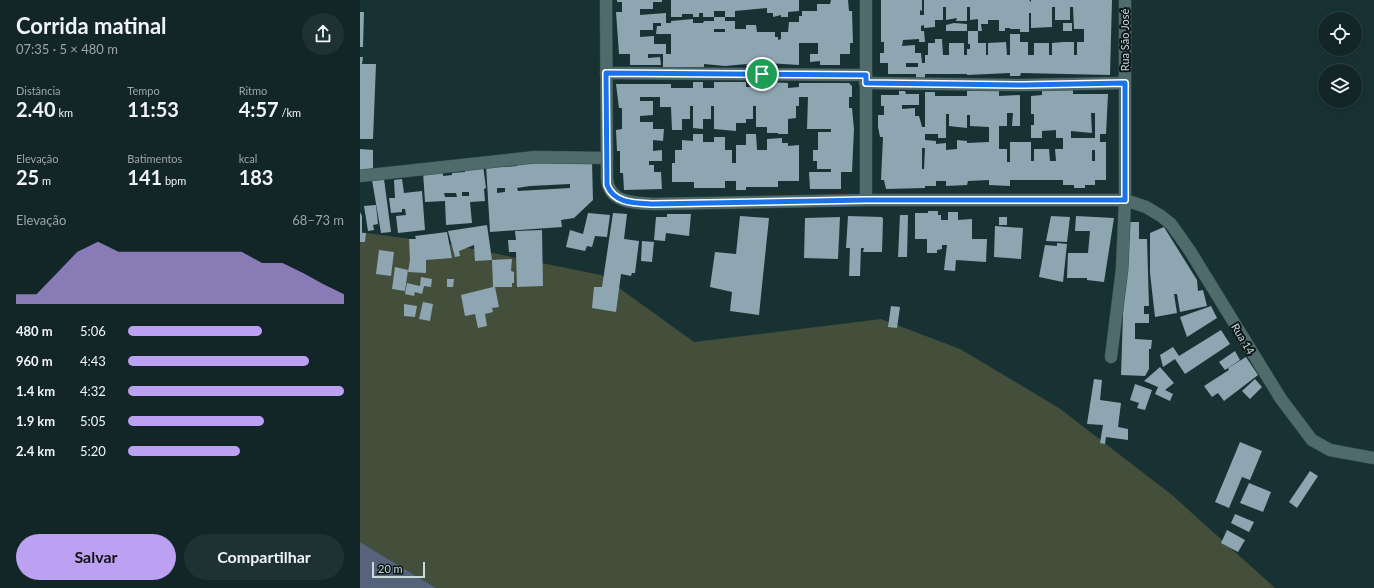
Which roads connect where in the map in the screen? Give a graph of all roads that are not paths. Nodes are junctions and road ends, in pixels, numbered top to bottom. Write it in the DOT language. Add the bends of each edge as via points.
graph roads {
  1 [pos="606,0"];
  2 [pos="866,0"];
  3 [pos="1124,0"];
  4 [pos="606,73"];
  5 [pos="866,79"];
  6 [pos="1125,83"];
  7 [pos="607,158"];
  8 [pos="360,176"];
  9 [pos="866,200"];
  10 [pos="1125,200"];
  11 [pos="1111,357"];
  12 [pos="1374,458"];
  1 -- 4 [label="street"];
  2 -- 5 [label="street"];
  3 -- 6 [label="street, Rua São José"];
  4 -- 5 [label="street"];
  4 -- 7 [label="street"];
  5 -- 6 [label="street" via="1024,85"];
  5 -- 9 [label="street"];
  6 -- 10 [label="street, Rua São José"];
  7 -- 8 [label="street" via="536,157"];
  7 -- 9 [label="street, Rua 14" via="609,190 629,202 653,204"];
  9 -- 10 [label="street, Rua 14"];
  10 -- 11 [label="street, Rua São José" via="1122,269"];
  10 -- 12 [label="street, Rua 14" via="1146,207 1170,224 1194,257 1281,399 1312,440 1330,450"];
}
